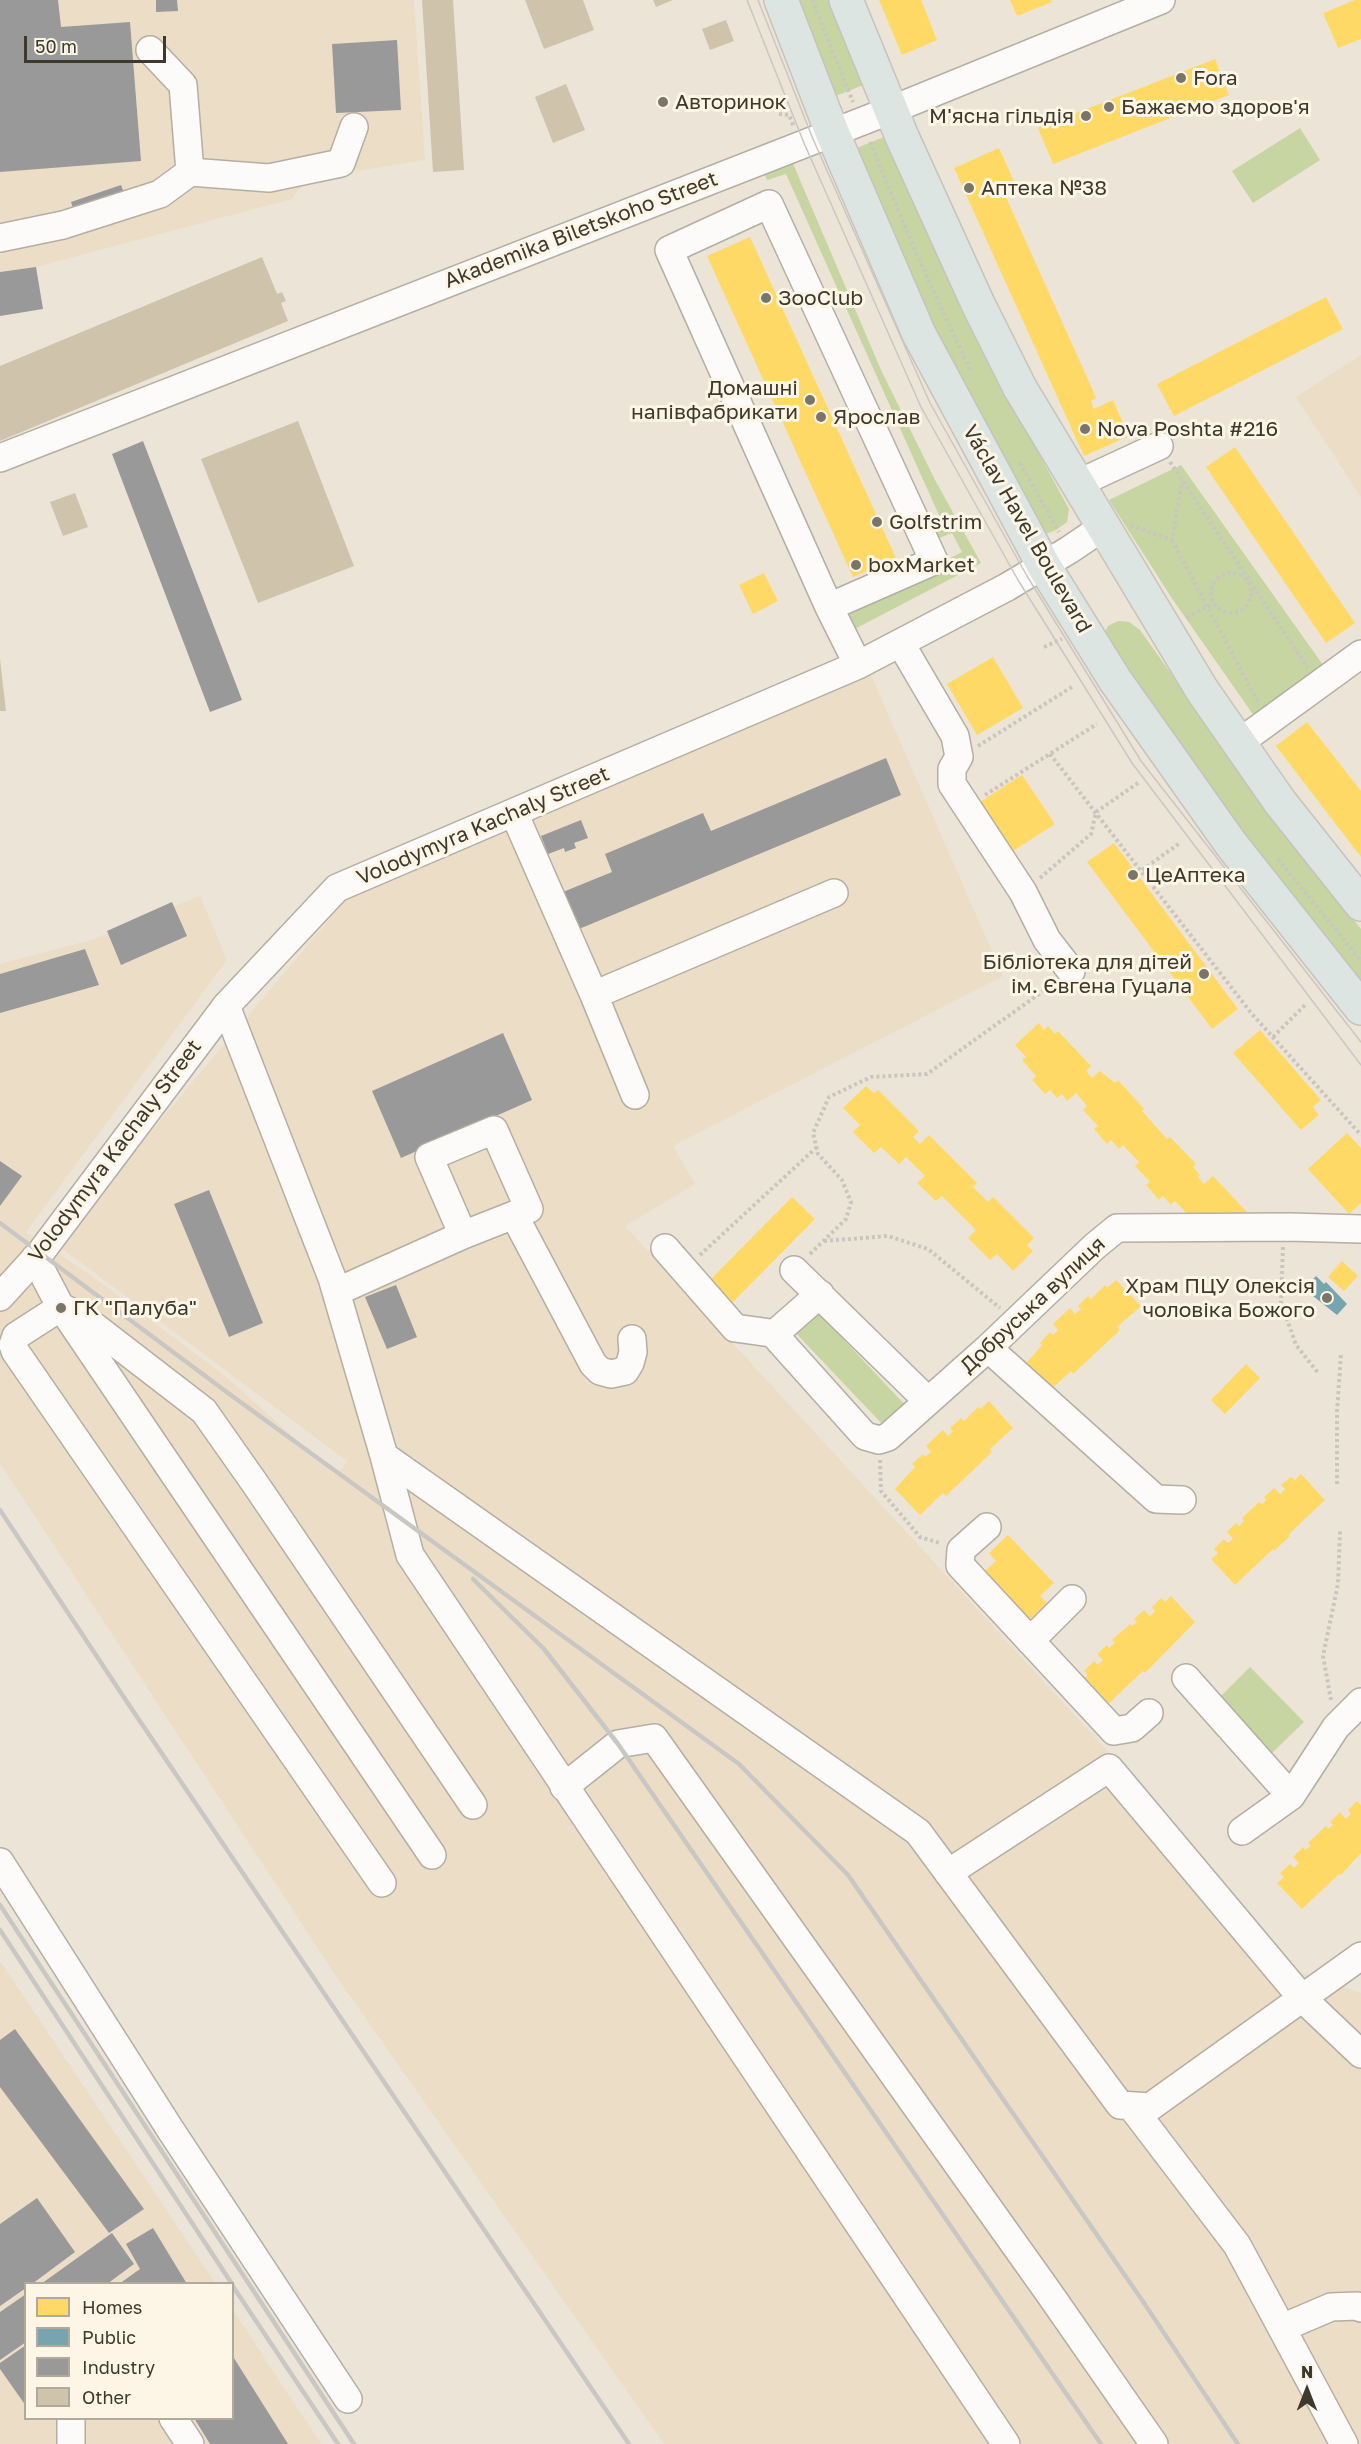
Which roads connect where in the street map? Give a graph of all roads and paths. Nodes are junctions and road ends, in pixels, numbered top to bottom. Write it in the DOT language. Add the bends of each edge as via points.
graph roads {
  1 [pos="781,0"];
  2 [pos="846,0"];
  3 [pos="1161,0"];
  4 [pos="150,50"];
  5 [pos="891,110"];
  6 [pos="779,114"];
  7 [pos="789,115"];
  8 [pos="354,128"];
  9 [pos="832,132"];
  10 [pos="190,172"];
  11 [pos="0,237"];
  12 [pos="1159,446"];
  13 [pos="0,458"];
  14 [pos="1182,480"];
  15 [pos="1077,484"];
  16 [pos="1113,524"];
  17 [pos="1172,540"];
  18 [pos="1044,566"];
  19 [pos="1247,579"];
  20 [pos="1214,603"];
  21 [pos="829,607"];
  22 [pos="1208,607"];
  23 [pos="1179,622"];
  24 [pos="1064,638"];
  25 [pos="901,644"];
  26 [pos="1044,647"];
  27 [pos="1361,654"];
  28 [pos="858,665"];
  29 [pos="1320,686"];
  30 [pos="1072,687"];
  31 [pos="1268,720"];
  32 [pos="1097,724"];
  33 [pos="1240,742"];
  34 [pos="1050,754"];
  35 [pos="959,757"];
  36 [pos="1138,783"];
  37 [pos="966,806"];
  38 [pos="1096,812"];
  39 [pos="514,813"];
  40 [pos="1182,842"];
  41 [pos="1142,870"];
  42 [pos="1023,892"];
  43 [pos="834,893"];
  44 [pos="1361,904"];
  45 [pos="1071,971"];
  46 [pos="594,995"];
  47 [pos="1307,1004"];
  48 [pos="225,1006"];
  49 [pos="1361,1008"];
  50 [pos="1273,1037"];
  51 [pos="635,1095"];
  52 [pos="1361,1135"];
  53 [pos="817,1147"];
  54 [pos="514,1215"];
  55 [pos="1283,1227"];
  56 [pos="1361,1229"];
  57 [pos="463,1235"];
  58 [pos="823,1241"];
  59 [pos="665,1248"];
  60 [pos="35,1258"];
  61 [pos="684,1270"];
  62 [pos="794,1270"];
  63 [pos="336,1292"];
  64 [pos="820,1294"];
  65 [pos="0,1297"];
  66 [pos="61,1307"];
  67 [pos="1017,1321"];
  68 [pos="778,1334"];
  69 [pos="632,1339"];
  70 [pos="988,1348"];
  71 [pos="1341,1354"];
  72 [pos="1319,1374"];
  73 [pos="928,1401"];
  74 [pos="879,1440"];
  75 [pos="384,1456"];
  76 [pos="1337,1484"];
  77 [pos="1182,1500"];
  78 [pos="987,1527"];
  79 [pos="1340,1531"];
  80 [pos="961,1550"];
  81 [pos="1072,1599"];
  82 [pos="1030,1641"];
  83 [pos="1186,1678"];
  84 [pos="1361,1702"];
  85 [pos="1149,1713"];
  86 [pos="1336,1727"];
  87 [pos="564,1786"];
  88 [pos="1291,1796"];
  89 [pos="473,1805"];
  90 [pos="1242,1831"];
  91 [pos="432,1855"];
  92 [pos="0,1862"];
  93 [pos="948,1873"];
  94 [pos="382,1883"];
  95 [pos="1361,1956"];
  96 [pos="1302,1998"];
  97 [pos="1361,2054"];
  98 [pos="1131,2106"];
  99 [pos="1361,2308"];
  100 [pos="1282,2328"];
  101 [pos="348,2399"];
  102 [pos="71,2420"];
  103 [pos="174,2420"];
  104 [pos="71,2444"];
  105 [pos="190,2444"];
  106 [pos="1006,2444"];
  107 [pos="1154,2444"];
  108 [pos="1344,2444"];
  1 -- 9 [label="main road, Václav Havel Boulevard"];
  2 -- 5 [label="main road"];
  3 -- 5 [label="street, Akademika Biletskoho Street"];
  4 -- 10 [label="street" via="183,85"];
  5 -- 9 [label="street, Akademika Biletskoho Street"];
  5 -- 15 [label="main road" via="978,304 1020,388"];
  6 -- 7 [label="path"];
  8 -- 10 [label="street" via="341,163 269,178"];
  9 -- 13 [label="street, Akademika Biletskoho Street"];
  9 -- 18 [label="main road, Václav Havel Boulevard" via="919,333"];
  10 -- 11 [label="street" via="160,194 63,225"];
  12 -- 14 [label="path"];
  12 -- 15 [label="street"];
  14 -- 17 [label="path"];
  14 -- 19 [label="path"];
  15 -- 16 [label="main road"];
  16 -- 17 [label="path"];
  16 -- 18 [label="street, Volodymyra Kachaly Street"];
  16 -- 33 [label="main road" via="1202,690"];
  17 -- 22 [label="path"];
  18 -- 25 [label="street, Volodymyra Kachaly Street"];
  18 -- 49 [label="main road, Václav Havel Boulevard" via="1115,680 1224,834"];
  19 -- 20 [label="path" via="1236,574 1222,575 1212,587"];
  19 -- 20 [label="path" via="1250,596 1243,609 1227,613"];
  19 -- 29 [label="path"];
  20 -- 22 [label="path"];
  21 -- 21 [label="street" via="669,250 769,204 934,561"];
  21 -- 28 [label="street"];
  22 -- 23 [label="path"];
  22 -- 31 [label="path"];
  24 -- 26 [label="path"];
  25 -- 28 [label="street, Volodymyra Kachaly Street"];
  25 -- 35 [label="street" via="955,736"];
  27 -- 29 [label="street"];
  28 -- 39 [label="street, Volodymyra Kachaly Street"];
  29 -- 31 [label="street"];
  30 -- 35 [label="path"];
  31 -- 33 [label="street"];
  32 -- 34 [label="path"];
  33 -- 44 [label="main road" via="1280,802"];
  34 -- 37 [label="path"];
  34 -- 38 [label="path"];
  35 -- 37 [label="street" via="951,778"];
  36 -- 38 [label="path"];
  37 -- 42 [label="street"];
  38 -- 41 [label="path"];
  38 -- 42 [label="path" via="1091,834"];
  39 -- 46 [label="street"];
  39 -- 48 [label="street, Volodymyra Kachaly Street" via="337,888"];
  40 -- 41 [label="path"];
  41 -- 50 [label="path"];
  42 -- 45 [label="street" via="1047,940"];
  43 -- 46 [label="street"];
  45 -- 53 [label="path" via="927,1074 871,1077 829,1097 813,1133"];
  46 -- 51 [label="street"];
  47 -- 50 [label="path"];
  48 -- 60 [label="street, Volodymyra Kachaly Street"];
  48 -- 63 [label="street"];
  50 -- 52 [label="path"];
  53 -- 58 [label="path" via="818,1154 842,1180 851,1202 846,1219"];
  53 -- 61 [label="path"];
  54 -- 57 [label="street"];
  54 -- 57 [label="street" via="529,1209 494,1130 429,1157"];
  54 -- 69 [label="street" via="593,1364 611,1374 625,1371 633,1352"];
  55 -- 56 [label="street, Добруська вулиця"];
  55 -- 67 [label="street, Добруська вулиця" via="1117,1228"];
  55 -- 72 [label="path" via="1281,1302 1296,1345"];
  57 -- 63 [label="street"];
  58 -- 62 [label="path"];
  58 -- 67 [label="path" via="888,1236 928,1249"];
  59 -- 61 [label="street"];
  60 -- 65 [label="street, Volodymyra Kachaly Street"];
  60 -- 66 [label="street"];
  61 -- 68 [label="street" via="735,1328"];
  62 -- 64 [label="street"];
  63 -- 75 [label="street"];
  64 -- 68 [label="street"];
  64 -- 73 [label="street"];
  66 -- 89 [label="street" via="82,1317 204,1411"];
  66 -- 91 [label="street"];
  66 -- 94 [label="street" via="16,1336 15,1351"];
  67 -- 70 [label="street, Добруська вулиця"];
  68 -- 74 [label="street" via="780,1343 865,1436"];
  70 -- 73 [label="street, Добруська вулиця"];
  70 -- 77 [label="street" via="1156,1499"];
  71 -- 76 [label="path"];
  73 -- 74 [label="street, Добруська вулиця" via="888,1437"];
  74 -- 80 [label="path" via="881,1491 920,1537"];
  75 -- 87 [label="street" via="410,1555"];
  75 -- 93 [label="street" via="918,1832"];
  78 -- 80 [label="street"];
  79 -- 86 [label="path" via="1338,1584 1323,1656"];
  80 -- 82 [label="street" via="960,1565"];
  81 -- 82 [label="street"];
  82 -- 85 [label="street" via="1114,1731 1132,1728"];
  83 -- 88 [label="street"];
  84 -- 86 [label="street"];
  86 -- 88 [label="street"];
  87 -- 106 [label="street"];
  87 -- 107 [label="street" via="618,1744 654,1738"];
  88 -- 90 [label="street"];
  92 -- 101 [label="street"];
  93 -- 96 [label="street" via="1109,1768"];
  93 -- 98 [label="street" via="1120,2105"];
  95 -- 96 [label="street"];
  96 -- 97 [label="street"];
  96 -- 98 [label="street" via="1150,2107"];
  98 -- 100 [label="street" via="1237,2245"];
  99 -- 100 [label="street" via="1331,2307"];
  100 -- 108 [label="street"];
  102 -- 104 [label="street"];
  103 -- 105 [label="street"];
}
